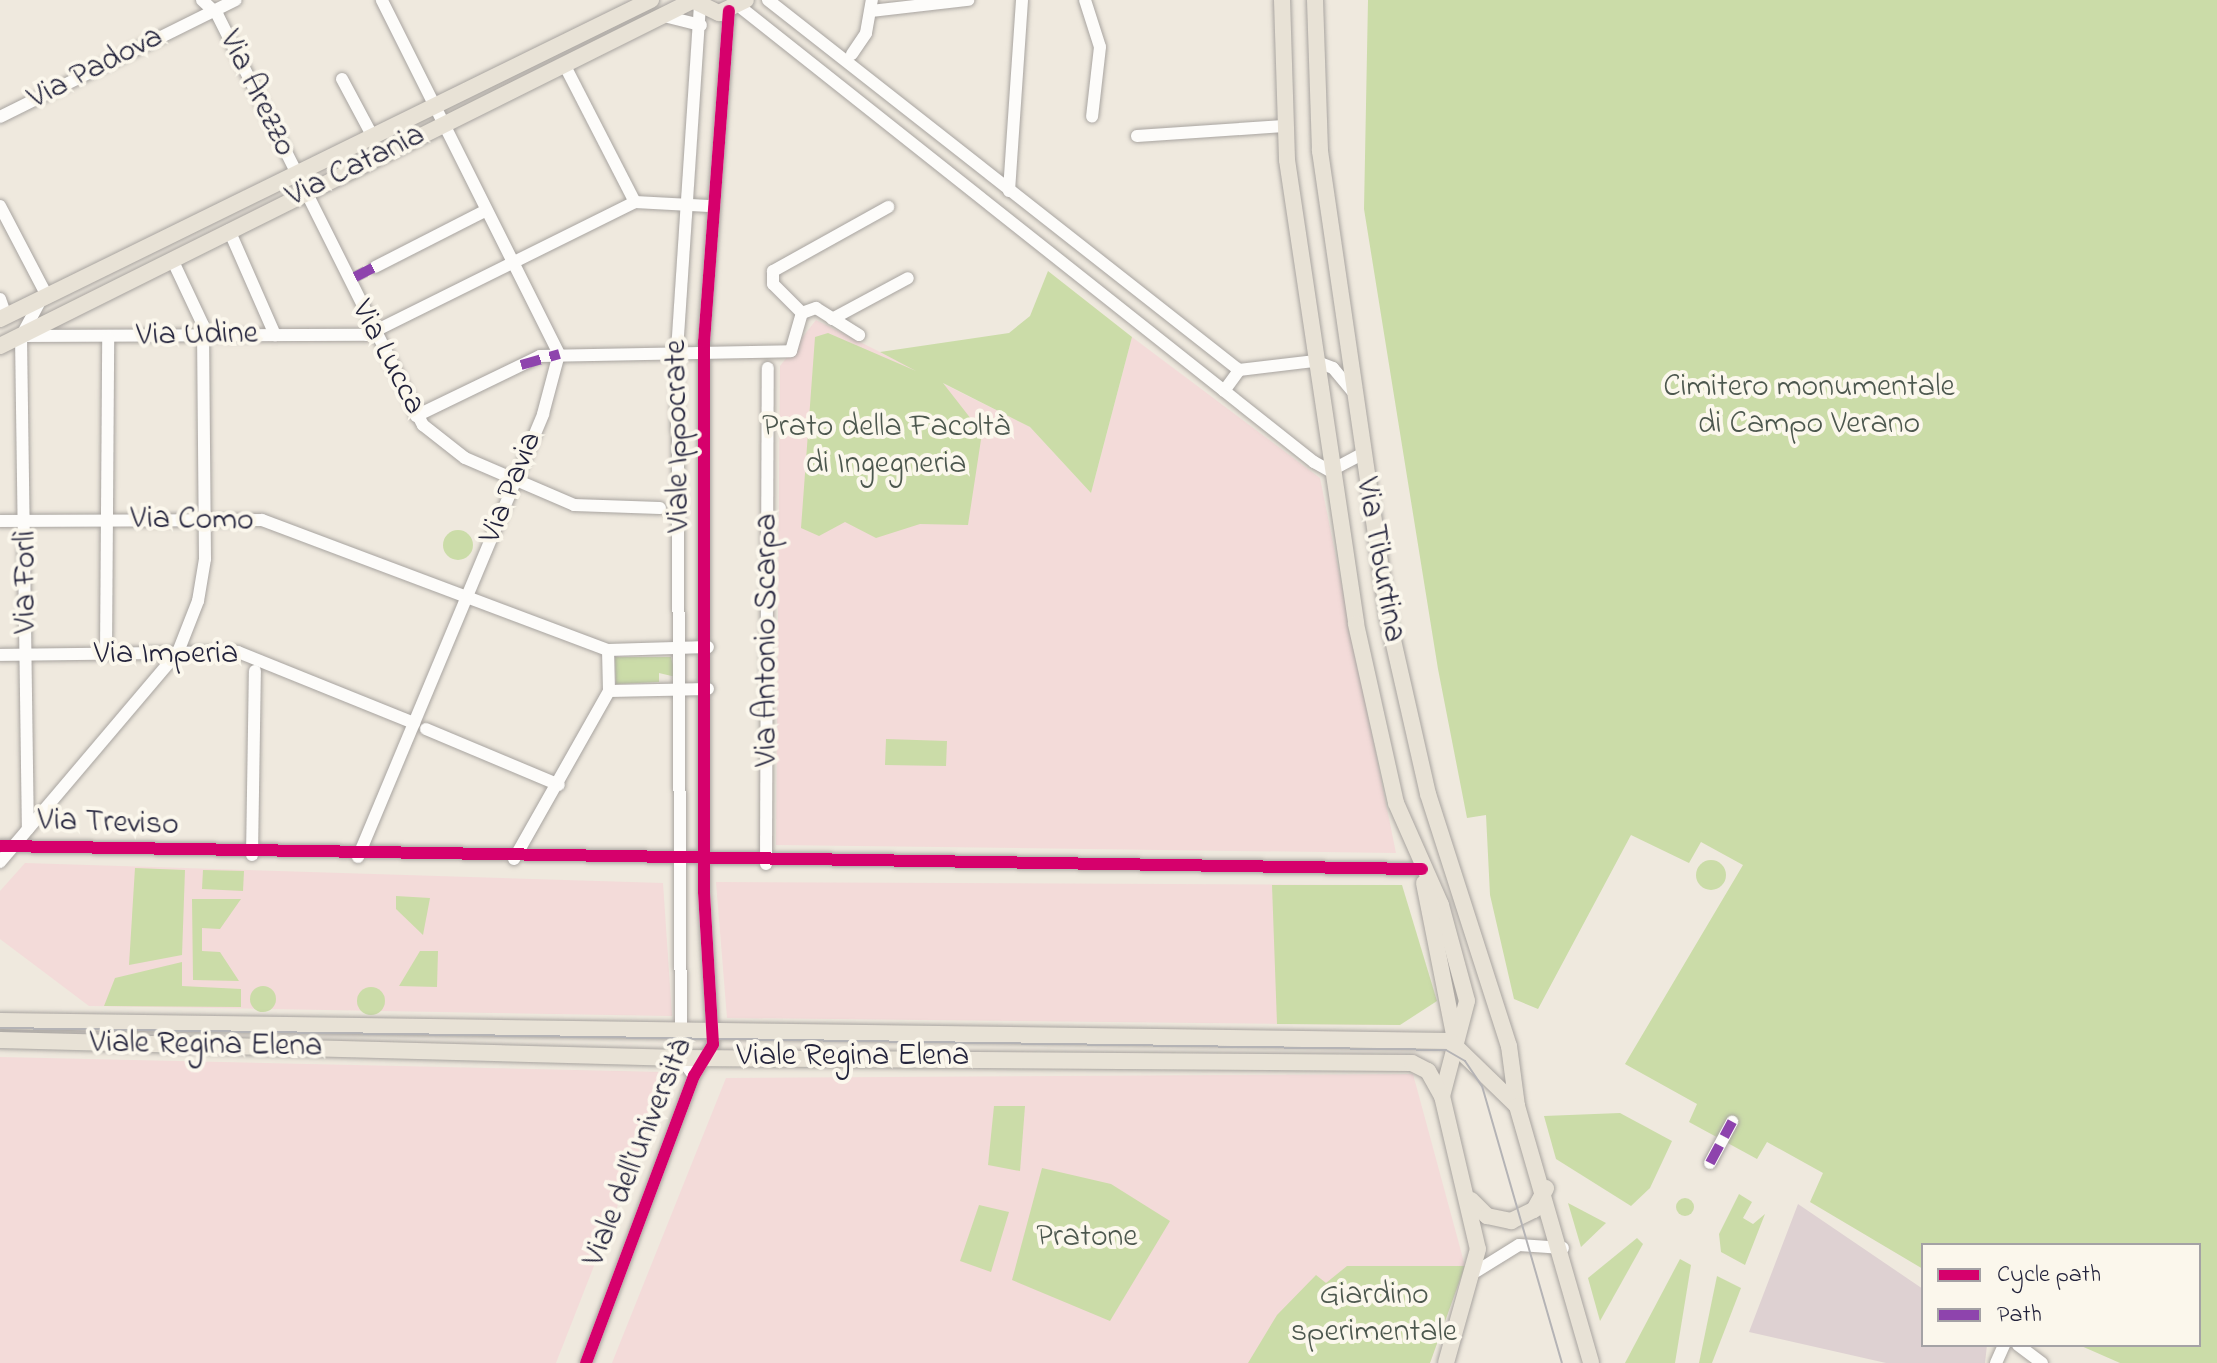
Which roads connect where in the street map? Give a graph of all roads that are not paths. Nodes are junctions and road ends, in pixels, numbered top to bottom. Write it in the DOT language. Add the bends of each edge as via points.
graph roads {
  1 [pos="202,0"];
  2 [pos="236,0"];
  3 [pos="382,0"];
  4 [pos="651,0"];
  5 [pos="968,0"];
  6 [pos="1022,0"];
  7 [pos="1085,0"];
  8 [pos="1282,0"];
  9 [pos="1315,0"];
  10 [pos="771,1"];
  11 [pos="695,2"];
  12 [pos="738,6"];
  13 [pos="871,6"];
  14 [pos="214,10"];
  15 [pos="661,16"];
  16 [pos="701,25"];
  17 [pos="852,54"];
  18 [pos="564,64"];
  19 [pos="860,73"];
  20 [pos="342,79"];
  21 [pos="845,91"];
  22 [pos="433,105"];
  23 [pos="0,117"];
  24 [pos="1092,117"];
  25 [pos="443,124"];
  26 [pos="1284,126"];
  27 [pos="1137,136"];
  28 [pos="373,137"];
  29 [pos="294,175"];
  30 [pos="1009,191"];
  31 [pos="303,193"];
  32 [pos="635,202"];
  33 [pos="684,205"];
  34 [pos="0,206"];
  35 [pos="709,206"];
  36 [pos="888,207"];
  37 [pos="485,211"];
  38 [pos="1055,227"];
  39 [pos="229,230"];
  40 [pos="1040,245"];
  41 [pos="172,259"];
  42 [pos="512,263"];
  43 [pos="375,267"];
  44 [pos="908,278"];
  45 [pos="46,296"];
  46 [pos="0,299"];
  47 [pos="802,313"];
  48 [pos="3,318"];
  49 [pos="832,319"];
  50 [pos="373,334"];
  51 [pos="275,335"];
  52 [pos="859,335"];
  53 [pos="21,336"];
  54 [pos="108,337"];
  55 [pos="204,337"];
  56 [pos="0,346"];
  57 [pos="677,351"];
  58 [pos="704,351"];
  59 [pos="559,354"];
  60 [pos="1315,361"];
  61 [pos="768,368"];
  62 [pos="1239,370"];
  63 [pos="1224,391"];
  64 [pos="1354,393"];
  65 [pos="416,416"];
  66 [pos="1362,454"];
  67 [pos="1330,471"];
  68 [pos="515,480"];
  69 [pos="660,508"];
  70 [pos="205,518"];
  71 [pos="106,520"];
  72 [pos="0,521"];
  73 [pos="27,521"];
  74 [pos="465,601"];
  75 [pos="708,647"];
  76 [pos="682,648"];
  77 [pos="608,650"];
  78 [pos="178,652"];
  79 [pos="106,654"];
  80 [pos="0,655"];
  81 [pos="27,655"];
  82 [pos="255,671"];
  83 [pos="708,689"];
  84 [pos="682,690"];
  85 [pos="609,691"];
  86 [pos="414,723"];
  87 [pos="426,729"];
  88 [pos="559,785"];
  89 [pos="28,829"];
  90 [pos="6,846"];
  91 [pos="252,855"];
  92 [pos="358,857"];
  93 [pos="514,859"];
  94 [pos="0,862"];
  95 [pos="679,862"];
  96 [pos="705,862"];
  97 [pos="766,864"];
  98 [pos="1422,869"];
  99 [pos="678,894"];
  100 [pos="0,1021"];
  101 [pos="684,1032"];
  102 [pos="714,1033"];
  103 [pos="0,1040"];
  104 [pos="1455,1043"];
  105 [pos="711,1057"];
  106 [pos="681,1058"];
  107 [pos="694,1076"];
  108 [pos="1442,1096"];
  109 [pos="1517,1106"];
  110 [pos="1732,1122"];
  111 [pos="1710,1163"];
  112 [pos="1546,1188"];
  113 [pos="1471,1200"];
  114 [pos="1563,1248"];
  115 [pos="1477,1271"];
  116 [pos="2021,1347"];
  117 [pos="586,1363"];
  118 [pos="1446,1363"];
  119 [pos="1591,1363"];
  120 [pos="2042,1363"];
  1 -- 14 [label="street, Via Arezzo"];
  2 -- 14 [label="street, Via Padova"];
  3 -- 22 [label="street"];
  4 -- 22 [label="main road, Via Catania"];
  5 -- 13 [label="street"];
  6 -- 30 [label="street"];
  7 -- 24 [label="street" via="1100,47"];
  8 -- 26 [label="main road, Via Tiburtina"];
  9 -- 64 [label="main road, Via Tiburtina" via="1319,135"];
  10 -- 19 [label="street"];
  11 -- 12 [label="main road"];
  11 -- 15 [label="main road, Via Catania"];
  11 -- 16 [label="street, Viale Ippocrate"];
  12 -- 21 [label="street"];
  12 -- 35 [label="street, Viale Ippocrate"];
  13 -- 17 [label="street"];
  14 -- 23 [label="street, Via Padova"];
  14 -- 29 [label="street, Via Arezzo"];
  15 -- 16 [label="street"];
  15 -- 18 [label="main road, Via Catania"];
  16 -- 33 [label="street, Viale Ippocrate"];
  18 -- 25 [label="main road, Via Catania"];
  18 -- 32 [label="street"];
  19 -- 21 [label="street"];
  19 -- 30 [label="street"];
  20 -- 28 [label="street"];
  21 -- 40 [label="street"];
  22 -- 25 [label="street"];
  22 -- 28 [label="main road, Via Catania"];
  25 -- 31 [label="main road, Via Catania"];
  25 -- 37 [label="street"];
  26 -- 27 [label="street"];
  26 -- 60 [label="main road, Via Tiburtina"];
  28 -- 29 [label="main road, Via Catania"];
  29 -- 31 [label="street, Via Arezzo"];
  29 -- 45 [label="main road, Via Catania"];
  30 -- 38 [label="street"];
  31 -- 39 [label="main road, Via Catania"];
  31 -- 50 [label="street, Via Lucca"];
  32 -- 33 [label="street"];
  32 -- 42 [label="street"];
  33 -- 35 [label="street"];
  33 -- 57 [label="street, Viale Ippocrate"];
  34 -- 45 [label="street"];
  35 -- 58 [label="street, Viale Ippocrate"];
  36 -- 47 [label="street" via="771,274"];
  37 -- 42 [label="street"];
  37 -- 43 [label="street"];
  38 -- 40 [label="street"];
  38 -- 62 [label="street"];
  39 -- 41 [label="main road, Via Catania"];
  39 -- 51 [label="street"];
  40 -- 63 [label="street"];
  41 -- 53 [label="main road, Via Catania"];
  41 -- 55 [label="street"];
  42 -- 50 [label="street"];
  42 -- 59 [label="street"];
  44 -- 49 [label="street"];
  45 -- 48 [label="main road, Via Catania"];
  45 -- 53 [label="street"];
  46 -- 48 [label="street"];
  47 -- 49 [label="street" via="816,308"];
  47 -- 58 [label="street" via="791,351"];
  49 -- 52 [label="street"];
  50 -- 51 [label="street, Via Udine"];
  50 -- 65 [label="street, Via Lucca"];
  51 -- 55 [label="street, Via Udine"];
  53 -- 54 [label="street, Via Udine"];
  53 -- 56 [label="main road, Via Catania"];
  53 -- 73 [label="street, Via Forlì"];
  54 -- 55 [label="street, Via Udine"];
  54 -- 71 [label="street"];
  55 -- 70 [label="street"];
  57 -- 58 [label="street"];
  57 -- 59 [label="street"];
  57 -- 76 [label="street, Viale Ippocrate"];
  58 -- 75 [label="street, Viale Ippocrate"];
  59 -- 65 [label="street" via="521,365"];
  59 -- 68 [label="street, Via Pavia"];
  60 -- 62 [label="street"];
  60 -- 64 [label="street" via="1333,368"];
  60 -- 67 [label="main road, Via Tiburtina"];
  61 -- 97 [label="street, Via Antonio Scarpa"];
  62 -- 63 [label="street"];
  63 -- 67 [label="street"];
  64 -- 66 [label="main road, Via Tiburtina"];
  65 -- 68 [label="street, Via Lucca" via="458,454"];
  66 -- 67 [label="street"];
  66 -- 109 [label="main road, Via Tiburtina" via="1409,718 1509,1046"];
  67 -- 98 [label="main road, Via Tiburtina" via="1369,691"];
  68 -- 69 [label="street, Via Lucca" via="574,505"];
  68 -- 74 [label="street, Via Pavia"];
  70 -- 71 [label="street, Via Como"];
  70 -- 74 [label="street, Via Como" via="269,522"];
  70 -- 78 [label="street" via="201,590"];
  71 -- 73 [label="street, Via Como"];
  71 -- 79 [label="street"];
  72 -- 73 [label="street, Via Como"];
  73 -- 81 [label="street, Via Forlì"];
  74 -- 77 [label="street, Via Como"];
  74 -- 86 [label="street, Via Pavia"];
  75 -- 76 [label="street"];
  75 -- 83 [label="street, Viale Ippocrate"];
  76 -- 77 [label="street"];
  76 -- 84 [label="street, Viale Ippocrate"];
  77 -- 85 [label="street"];
  78 -- 79 [label="street, Via Imperia"];
  78 -- 86 [label="street, Via Imperia" via="247,653"];
  78 -- 89 [label="street"];
  79 -- 81 [label="street, Via Imperia"];
  80 -- 81 [label="street, Via Imperia"];
  81 -- 89 [label="street, Via Forlì"];
  82 -- 91 [label="street"];
  83 -- 84 [label="street"];
  83 -- 96 [label="street, Viale Ippocrate"];
  84 -- 85 [label="street"];
  84 -- 95 [label="street, Viale Ippocrate"];
  85 -- 88 [label="street"];
  86 -- 92 [label="street, Via Pavia"];
  87 -- 88 [label="street"];
  88 -- 93 [label="street"];
  89 -- 90 [label="street"];
  90 -- 91 [label="street, Via Treviso"];
  90 -- 94 [label="street"];
  91 -- 92 [label="street, Via Treviso"];
  92 -- 93 [label="street, Via Treviso"];
  93 -- 95 [label="street, Via Treviso"];
  95 -- 96 [label="street, Via Treviso"];
  95 -- 99 [label="street, Viale Ippocrate"];
  96 -- 97 [label="street, Via Treviso"];
  96 -- 102 [label="street, Viale dell'Università"];
  97 -- 98 [label="street, Via Treviso"];
  98 -- 104 [label="main road, Via Tiburtina" via="1447,922 1466,993 1468,1016"];
  99 -- 101 [label="street, Viale dell'Università"];
  100 -- 101 [label="main road, Viale Regina Elena"];
  101 -- 102 [label="main road, Viale Regina Elena"];
  101 -- 106 [label="street, Viale dell'Università"];
  102 -- 104 [label="main road, Viale Regina Elena" via="1404,1038"];
  102 -- 105 [label="street, Viale dell'Università"];
  103 -- 106 [label="main road, Viale Regina Elena"];
  104 -- 108 [label="main road, Via Tiburtina"];
  104 -- 109 [label="main road"];
  105 -- 106 [label="main road, Viale Regina Elena"];
  105 -- 107 [label="street, Viale dell'Università"];
  105 -- 108 [label="main road, Viale Regina Elena" via="1419,1065"];
  106 -- 107 [label="street, Viale dell'Università"];
  107 -- 117 [label="street, Viale dell'Università"];
  108 -- 113 [label="main road"];
  109 -- 112 [label="main road"];
  110 -- 111 [label="street"];
  112 -- 113 [label="main road" via="1534,1210 1511,1221 1487,1216"];
  112 -- 114 [label="main road"];
  113 -- 115 [label="main road"];
  114 -- 115 [label="street" via="1519,1245"];
  114 -- 119 [label="main road"];
  115 -- 118 [label="main road"];
  116 -- 120 [label="street"];
}
